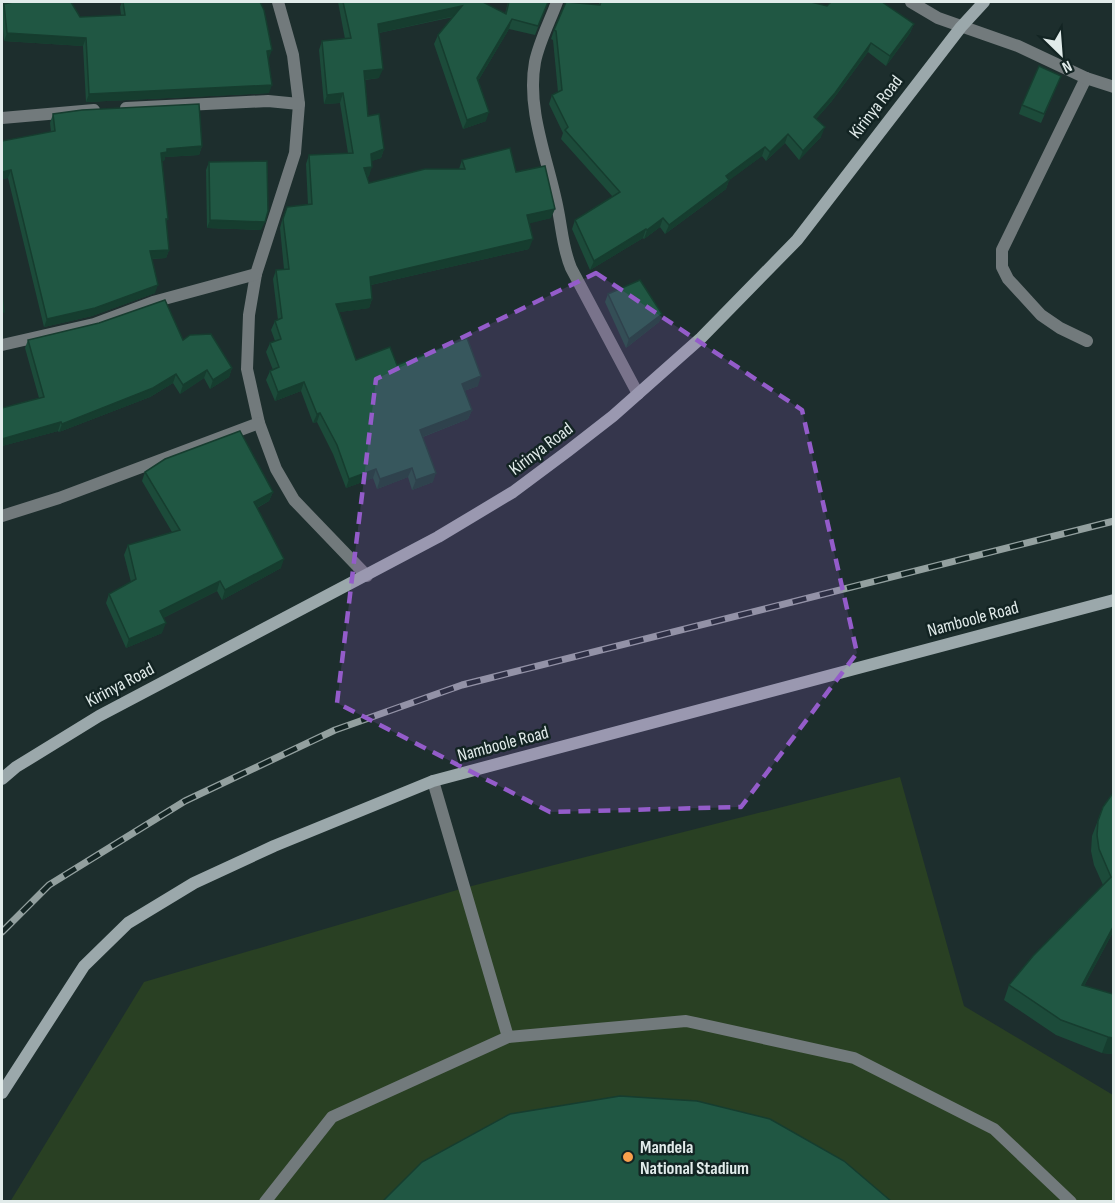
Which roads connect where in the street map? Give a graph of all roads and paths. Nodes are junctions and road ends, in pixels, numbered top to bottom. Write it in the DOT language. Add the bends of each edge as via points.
graph roads {
  1 [pos="278,2"];
  2 [pos="557,2"];
  3 [pos="911,2"];
  4 [pos="984,2"];
  5 [pos="961,27"];
  6 [pos="1086,78"];
  7 [pos="1113,87"];
  8 [pos="299,104"];
  9 [pos="2,118"];
  10 [pos="256,274"];
  11 [pos="1087,341"];
  12 [pos="2,345"];
  13 [pos="639,394"];
  14 [pos="260,423"];
  15 [pos="2,516"];
  16 [pos="367,576"];
  17 [pos="1113,600"];
  18 [pos="2,779"];
  19 [pos="433,781"];
  20 [pos="508,1037"];
  21 [pos="2,1093"];
  22 [pos="265,1202"];
  23 [pos="1071,1202"];
  1 -- 8 [label="street" via="293,55"];
  2 -- 13 [label="street" via="535,61 533,88 564,252"];
  3 -- 5 [label="street"];
  4 -- 5 [label="main road, Kirinya Road"];
  5 -- 6 [label="street" via="1018,46"];
  5 -- 13 [label="main road, Kirinya Road" via="797,240 701,338"];
  6 -- 7 [label="street"];
  6 -- 11 [label="street" via="1002,250 1002,267 1034,308 1060,328"];
  8 -- 9 [label="street" via="268,101 177,105"];
  8 -- 10 [label="street" via="295,153"];
  10 -- 12 [label="street" via="153,302 94,324"];
  10 -- 14 [label="street" via="249,315 247,369"];
  13 -- 16 [label="main road, Kirinya Road" via="513,492"];
  14 -- 15 [label="street"];
  14 -- 16 [label="street" via="276,469 294,500"];
  16 -- 18 [label="main road, Kirinya Road" via="99,716"];
  17 -- 19 [label="main road, Namboole Road"];
  19 -- 20 [label="street"];
  19 -- 21 [label="main road, Namboole Road" via="204,878 128,923 84,966"];
  20 -- 22 [label="street" via="332,1117"];
  20 -- 23 [label="street" via="686,1021 854,1058 994,1130"];
}
